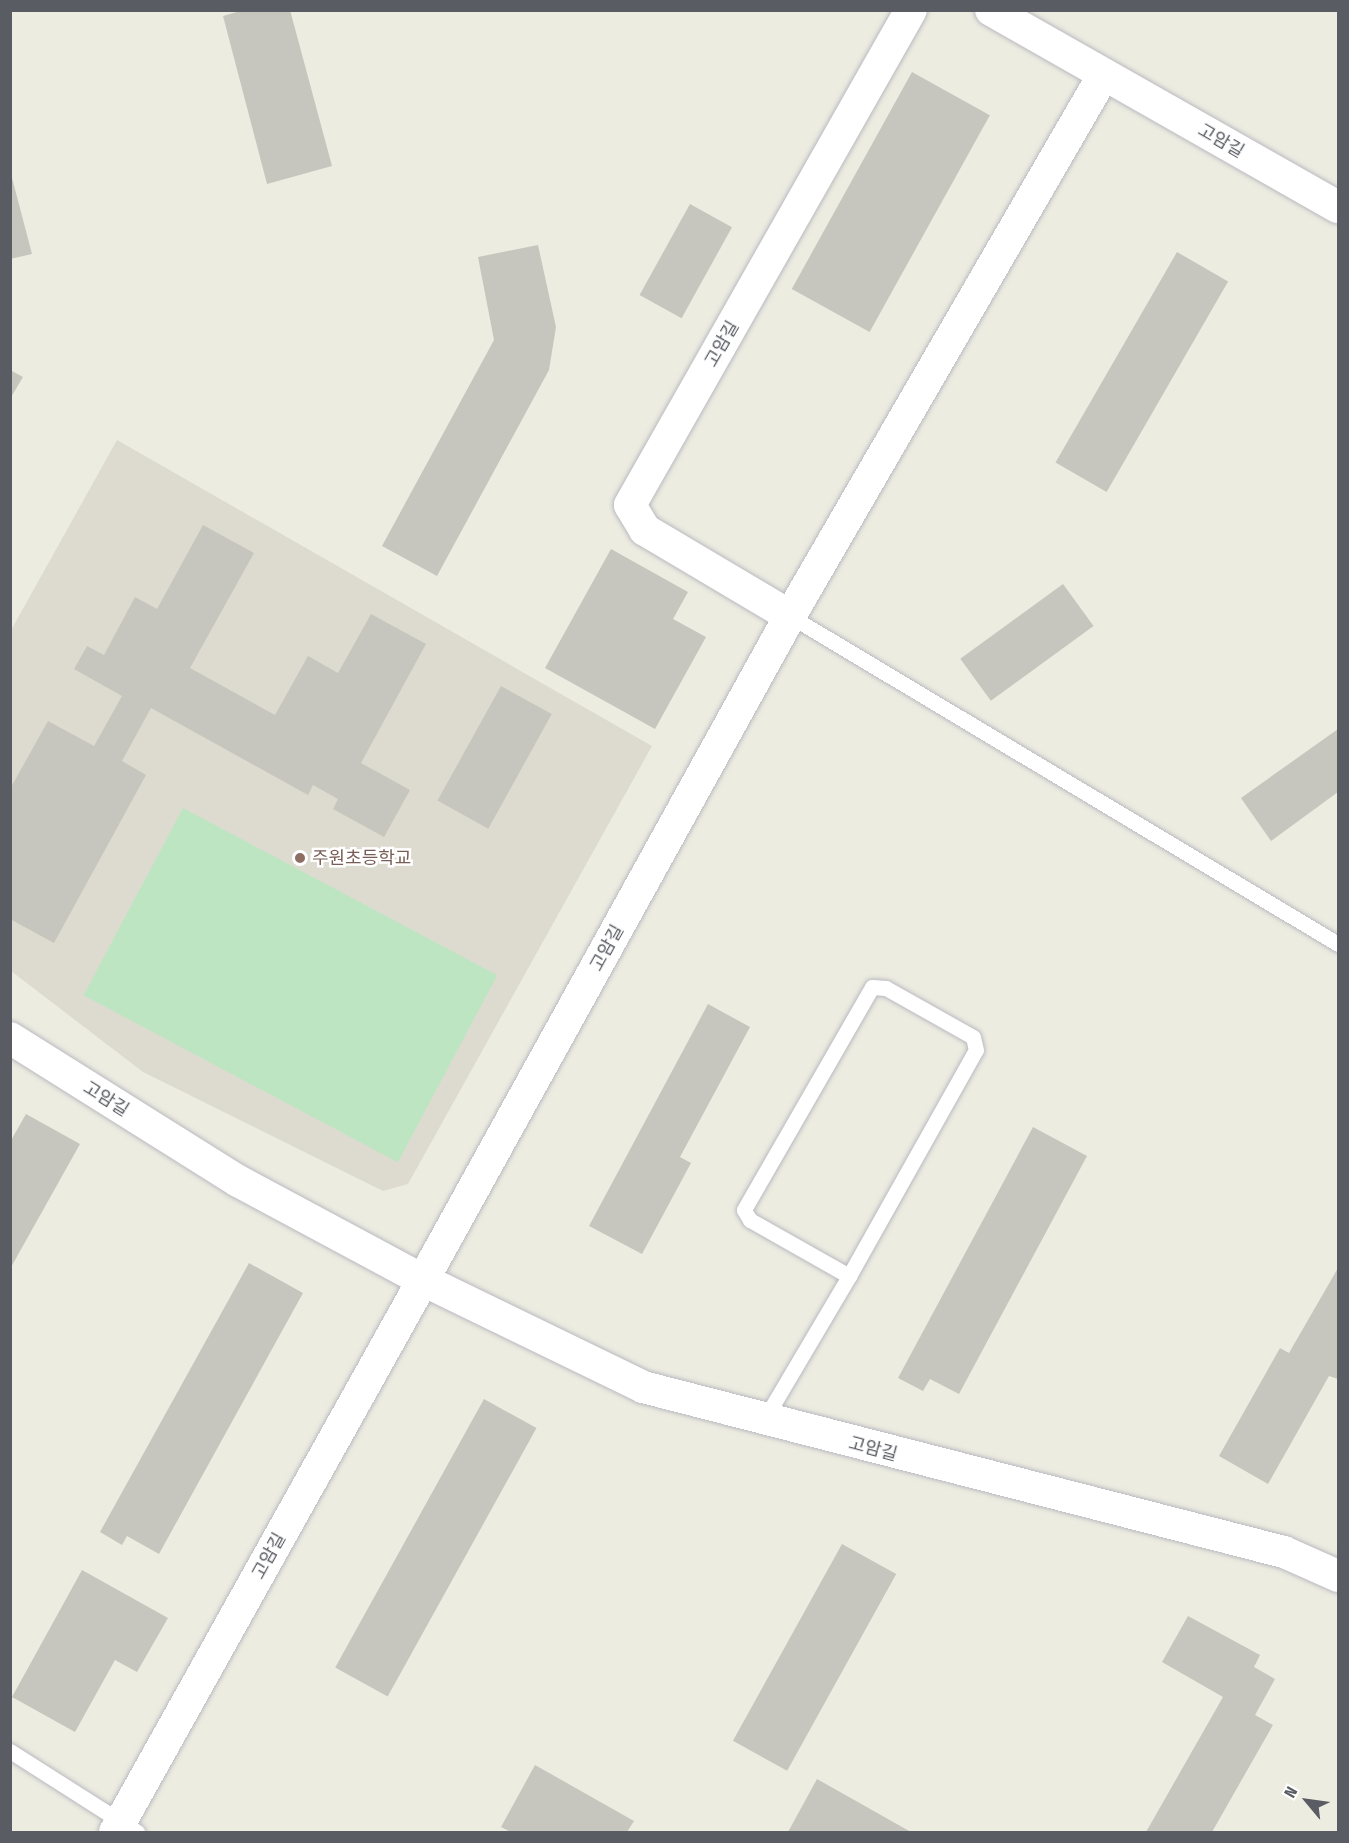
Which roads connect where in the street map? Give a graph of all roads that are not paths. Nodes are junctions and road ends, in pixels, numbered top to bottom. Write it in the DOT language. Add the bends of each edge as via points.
graph roads {
  1 [pos="911,10"];
  2 [pos="991,10"];
  3 [pos="1104,74"];
  4 [pos="1338,207"];
  5 [pos="790,616"];
  6 [pos="1338,944"];
  7 [pos="10,1038"];
  8 [pos="849,1276"];
  9 [pos="423,1280"];
  10 [pos="764,1420"];
  11 [pos="1338,1576"];
  12 [pos="10,1751"];
  13 [pos="124,1829"];
  1 -- 5 [label="street, 고암길" via="630,505 645,530"];
  2 -- 3 [label="street, 고암길"];
  3 -- 4 [label="street, 고암길"];
  3 -- 5 [label="street, 고암길"];
  5 -- 6 [label="lane"];
  5 -- 9 [label="street, 고암길"];
  7 -- 9 [label="street, 고암길" via="238,1181"];
  8 -- 8 [label="lane" via="976,1050 973,1036 886,988 872,987 744,1210 750,1220"];
  8 -- 10 [label="lane"];
  9 -- 10 [label="street, 고암길" via="642,1387"];
  9 -- 13 [label="street, 고암길"];
  10 -- 11 [label="street, 고암길" via="1284,1552"];
  12 -- 13 [label="lane"];
}
